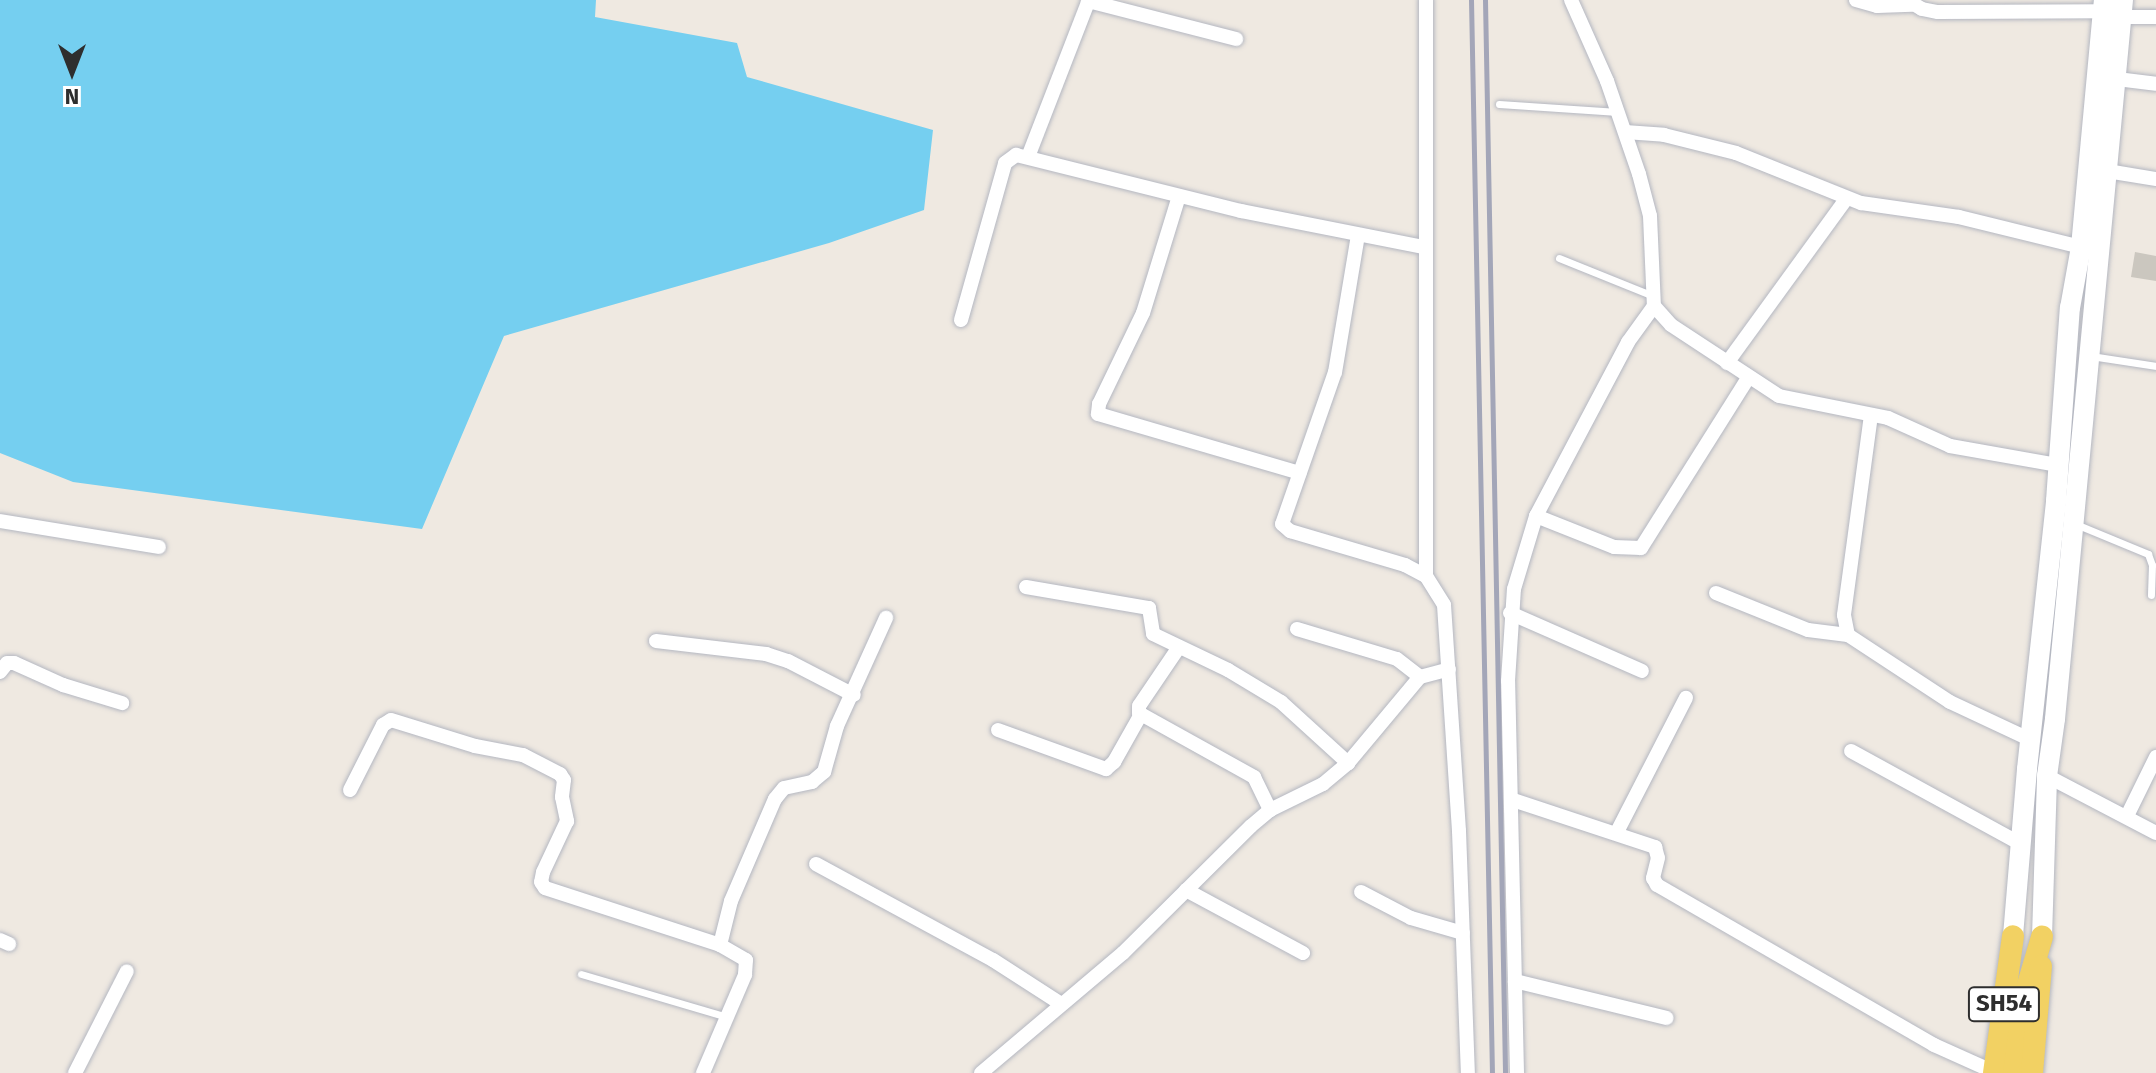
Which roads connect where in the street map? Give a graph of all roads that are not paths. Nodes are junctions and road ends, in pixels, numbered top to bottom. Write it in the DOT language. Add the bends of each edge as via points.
graph roads {
  1 [pos="1089,0"];
  2 [pos="1426,0"];
  3 [pos="1571,0"];
  4 [pos="1856,0"];
  5 [pos="1910,2"];
  6 [pos="2113,7"];
  7 [pos="2156,17"];
  8 [pos="1236,39"];
  9 [pos="2117,79"];
  10 [pos="2156,84"];
  11 [pos="1499,104"];
  12 [pos="1618,112"];
  13 [pos="1625,132"];
  14 [pos="1028,157"];
  15 [pos="2107,171"];
  16 [pos="2156,179"];
  17 [pos="1179,196"];
  18 [pos="1846,199"];
  19 [pos="1358,235"];
  20 [pos="1423,247"];
  21 [pos="2081,247"];
  22 [pos="1559,258"];
  23 [pos="1654,301"];
  24 [pos="961,320"];
  25 [pos="2087,355"];
  26 [pos="1727,363"];
  27 [pos="2156,366"];
  28 [pos="1748,378"];
  29 [pos="1871,415"];
  30 [pos="2058,465"];
  31 [pos="1300,473"];
  32 [pos="1536,516"];
  33 [pos="0,521"];
  34 [pos="2072,523"];
  35 [pos="159,547"];
  36 [pos="1426,576"];
  37 [pos="1026,587"];
  38 [pos="1716,593"];
  39 [pos="2151,595"];
  40 [pos="1510,613"];
  41 [pos="886,618"];
  42 [pos="1297,629"];
  43 [pos="1848,635"];
  44 [pos="656,641"];
  45 [pos="1179,647"];
  46 [pos="1449,669"];
  47 [pos="1642,671"];
  48 [pos="0,672"];
  49 [pos="1420,677"];
  50 [pos="854,695"];
  51 [pos="1686,698"];
  52 [pos="122,703"];
  53 [pos="1141,714"];
  54 [pos="998,730"];
  55 [pos="2031,740"];
  56 [pos="1851,751"];
  57 [pos="2156,757"];
  58 [pos="1348,763"];
  59 [pos="2047,776"];
  60 [pos="350,790"];
  61 [pos="1513,800"];
  62 [pos="1270,810"];
  63 [pos="2127,816"];
  64 [pos="1617,832"];
  65 [pos="2156,833"];
  66 [pos="2021,844"];
  67 [pos="816,864"];
  68 [pos="1186,890"];
  69 [pos="1361,892"];
  70 [pos="1463,933"];
  71 [pos="2013,936"];
  72 [pos="2042,937"];
  73 [pos="720,945"];
  74 [pos="1303,953"];
  75 [pos="127,971"];
  76 [pos="581,974"];
  77 [pos="1515,981"];
  78 [pos="2024,998"];
  79 [pos="1061,1004"];
  80 [pos="727,1017"];
  81 [pos="1667,1018"];
  82 [pos="1994,1072"];
  83 [pos="75,1073"];
  84 [pos="703,1073"];
  85 [pos="981,1073"];
  86 [pos="1468,1073"];
  87 [pos="1517,1073"];
  88 [pos="2014,1073"];
  89 [pos="2032,1073"];
  1 -- 8 [label="street"];
  1 -- 14 [label="street"];
  2 -- 20 [label="street"];
  3 -- 12 [label="street"];
  4 -- 5 [label="street" via="1877,6"];
  5 -- 6 [label="street" via="1938,12"];
  6 -- 7 [label="street"];
  6 -- 9 [label="main road"];
  6 -- 21 [label="main road"];
  9 -- 10 [label="street"];
  9 -- 15 [label="main road"];
  11 -- 12 [label="lane"];
  12 -- 13 [label="street"];
  13 -- 18 [label="street" via="1664,135 1736,153"];
  13 -- 23 [label="street" via="1650,216"];
  14 -- 17 [label="street"];
  14 -- 24 [label="street" via="1011,156 1005,163"];
  15 -- 16 [label="street"];
  15 -- 25 [label="main road"];
  17 -- 19 [label="street"];
  17 -- 31 [label="street" via="1143,313 1098,414"];
  18 -- 21 [label="street" via="1959,217"];
  18 -- 26 [label="street"];
  19 -- 20 [label="street"];
  19 -- 31 [label="street" via="1335,372"];
  20 -- 36 [label="street"];
  21 -- 30 [label="main road" via="2070,308"];
  22 -- 23 [label="lane"];
  23 -- 26 [label="street" via="1671,325"];
  23 -- 32 [label="street"];
  25 -- 27 [label="lane"];
  25 -- 34 [label="main road"];
  26 -- 28 [label="street"];
  28 -- 29 [label="street" via="1779,396"];
  28 -- 32 [label="street" via="1641,548 1614,547"];
  29 -- 30 [label="street" via="1950,446"];
  29 -- 43 [label="street" via="1844,615"];
  30 -- 55 [label="main road"];
  31 -- 36 [label="street" via="1283,520 1285,529"];
  32 -- 40 [label="street"];
  33 -- 35 [label="street"];
  34 -- 39 [label="lane" via="2148,554"];
  34 -- 59 [label="main road"];
  36 -- 46 [label="street" via="1444,605"];
  37 -- 45 [label="street" via="1149,608 1152,633"];
  38 -- 43 [label="street" via="1808,630"];
  40 -- 47 [label="street"];
  40 -- 61 [label="street"];
  41 -- 50 [label="street"];
  42 -- 49 [label="street" via="1397,659"];
  43 -- 55 [label="street" via="1950,702"];
  44 -- 50 [label="street" via="766,654"];
  45 -- 53 [label="street" via="1139,706"];
  45 -- 58 [label="street" via="1281,702"];
  46 -- 49 [label="street"];
  46 -- 70 [label="street"];
  48 -- 52 [label="street" via="14,663"];
  49 -- 58 [label="street"];
  50 -- 73 [label="street" via="837,726 824,772 812,782 778,793 731,901"];
  51 -- 64 [label="street"];
  53 -- 54 [label="street" via="1106,769"];
  53 -- 62 [label="street" via="1254,777"];
  55 -- 66 [label="main road"];
  56 -- 66 [label="street"];
  57 -- 63 [label="street"];
  58 -- 62 [label="street" via="1307,794"];
  59 -- 63 [label="street"];
  59 -- 72 [label="main road"];
  60 -- 73 [label="street" via="383,725 391,720 529,757 564,780 567,821 543,872 545,888"];
  61 -- 64 [label="street"];
  61 -- 77 [label="street"];
  62 -- 68 [label="street"];
  63 -- 65 [label="street"];
  64 -- 82 [label="street" via="1655,847 1657,885 1934,1045"];
  66 -- 71 [label="main road"];
  67 -- 79 [label="street" via="993,960"];
  68 -- 74 [label="street"];
  68 -- 79 [label="street" via="1123,953"];
  69 -- 70 [label="street" via="1411,918"];
  70 -- 86 [label="street"];
  71 -- 78 [label="main road"];
  71 -- 82 [label="main road, SH54"];
  72 -- 78 [label="main road"];
  72 -- 89 [label="main road, SH54"];
  73 -- 80 [label="street" via="743,957 747,965"];
  75 -- 83 [label="street"];
  76 -- 80 [label="lane"];
  77 -- 81 [label="street"];
  77 -- 87 [label="street"];
  78 -- 88 [label="main road"];
  79 -- 85 [label="street"];
  80 -- 84 [label="street"];
}
